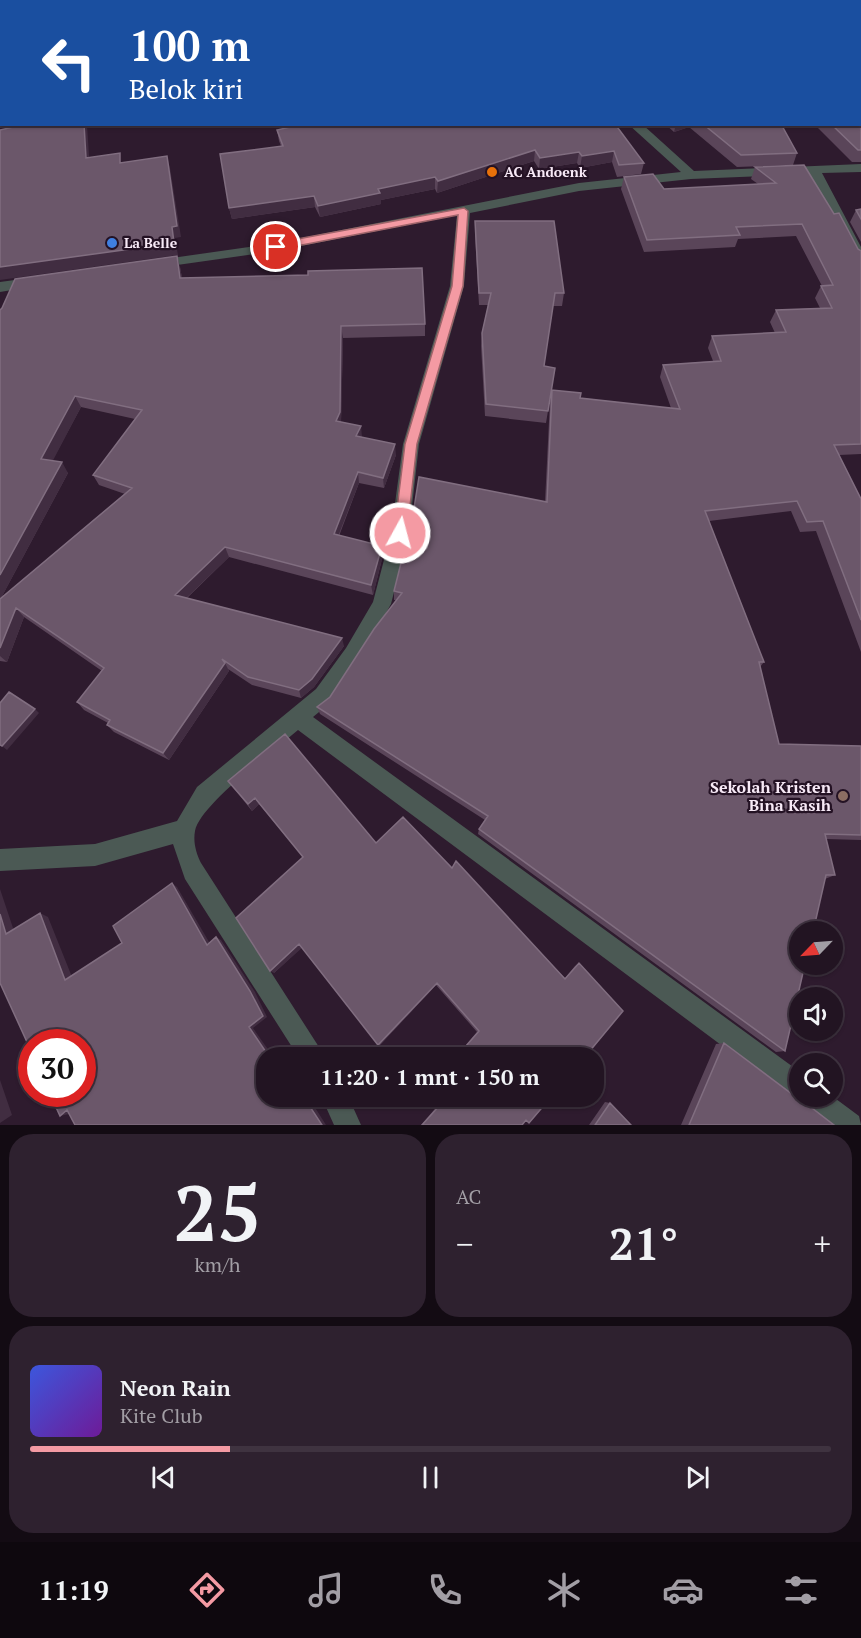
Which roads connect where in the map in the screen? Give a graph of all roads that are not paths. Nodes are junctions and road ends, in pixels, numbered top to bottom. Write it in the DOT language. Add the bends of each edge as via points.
graph roads {
  1 [pos="636,126"];
  2 [pos="861,168"];
  3 [pos="814,171"];
  4 [pos="691,175"];
  5 [pos="464,211"];
  6 [pos="861,260"];
  7 [pos="146,266"];
  8 [pos="51,280"];
  9 [pos="15,285"];
  10 [pos="0,287"];
  11 [pos="8,302"];
  12 [pos="297,717"];
  13 [pos="183,830"];
  14 [pos="0,860"];
  15 [pos="307,1047"];
  16 [pos="789,1080"];
  17 [pos="339,1107"];
  18 [pos="826,1107"];
  19 [pos="348,1125"];
  20 [pos="850,1125"];
  1 -- 4 [label="street"];
  2 -- 3 [label="street"];
  3 -- 4 [label="street"];
  3 -- 6 [label="street"];
  4 -- 5 [label="street" via="579,187"];
  5 -- 7 [label="street" via="276,247"];
  5 -- 12 [label="street" via="457,286 411,444 400,533 381,604 323,696"];
  8 -- 9 [label="street"];
  9 -- 10 [label="street"];
  9 -- 11 [label="street"];
  12 -- 13 [label="street" via="205,795"];
  12 -- 16 [label="street"];
  13 -- 14 [label="street" via="95,855"];
  13 -- 15 [label="street" via="183,852 193,871"];
  17 -- 19 [label="street"];
  18 -- 20 [label="street"];
}
